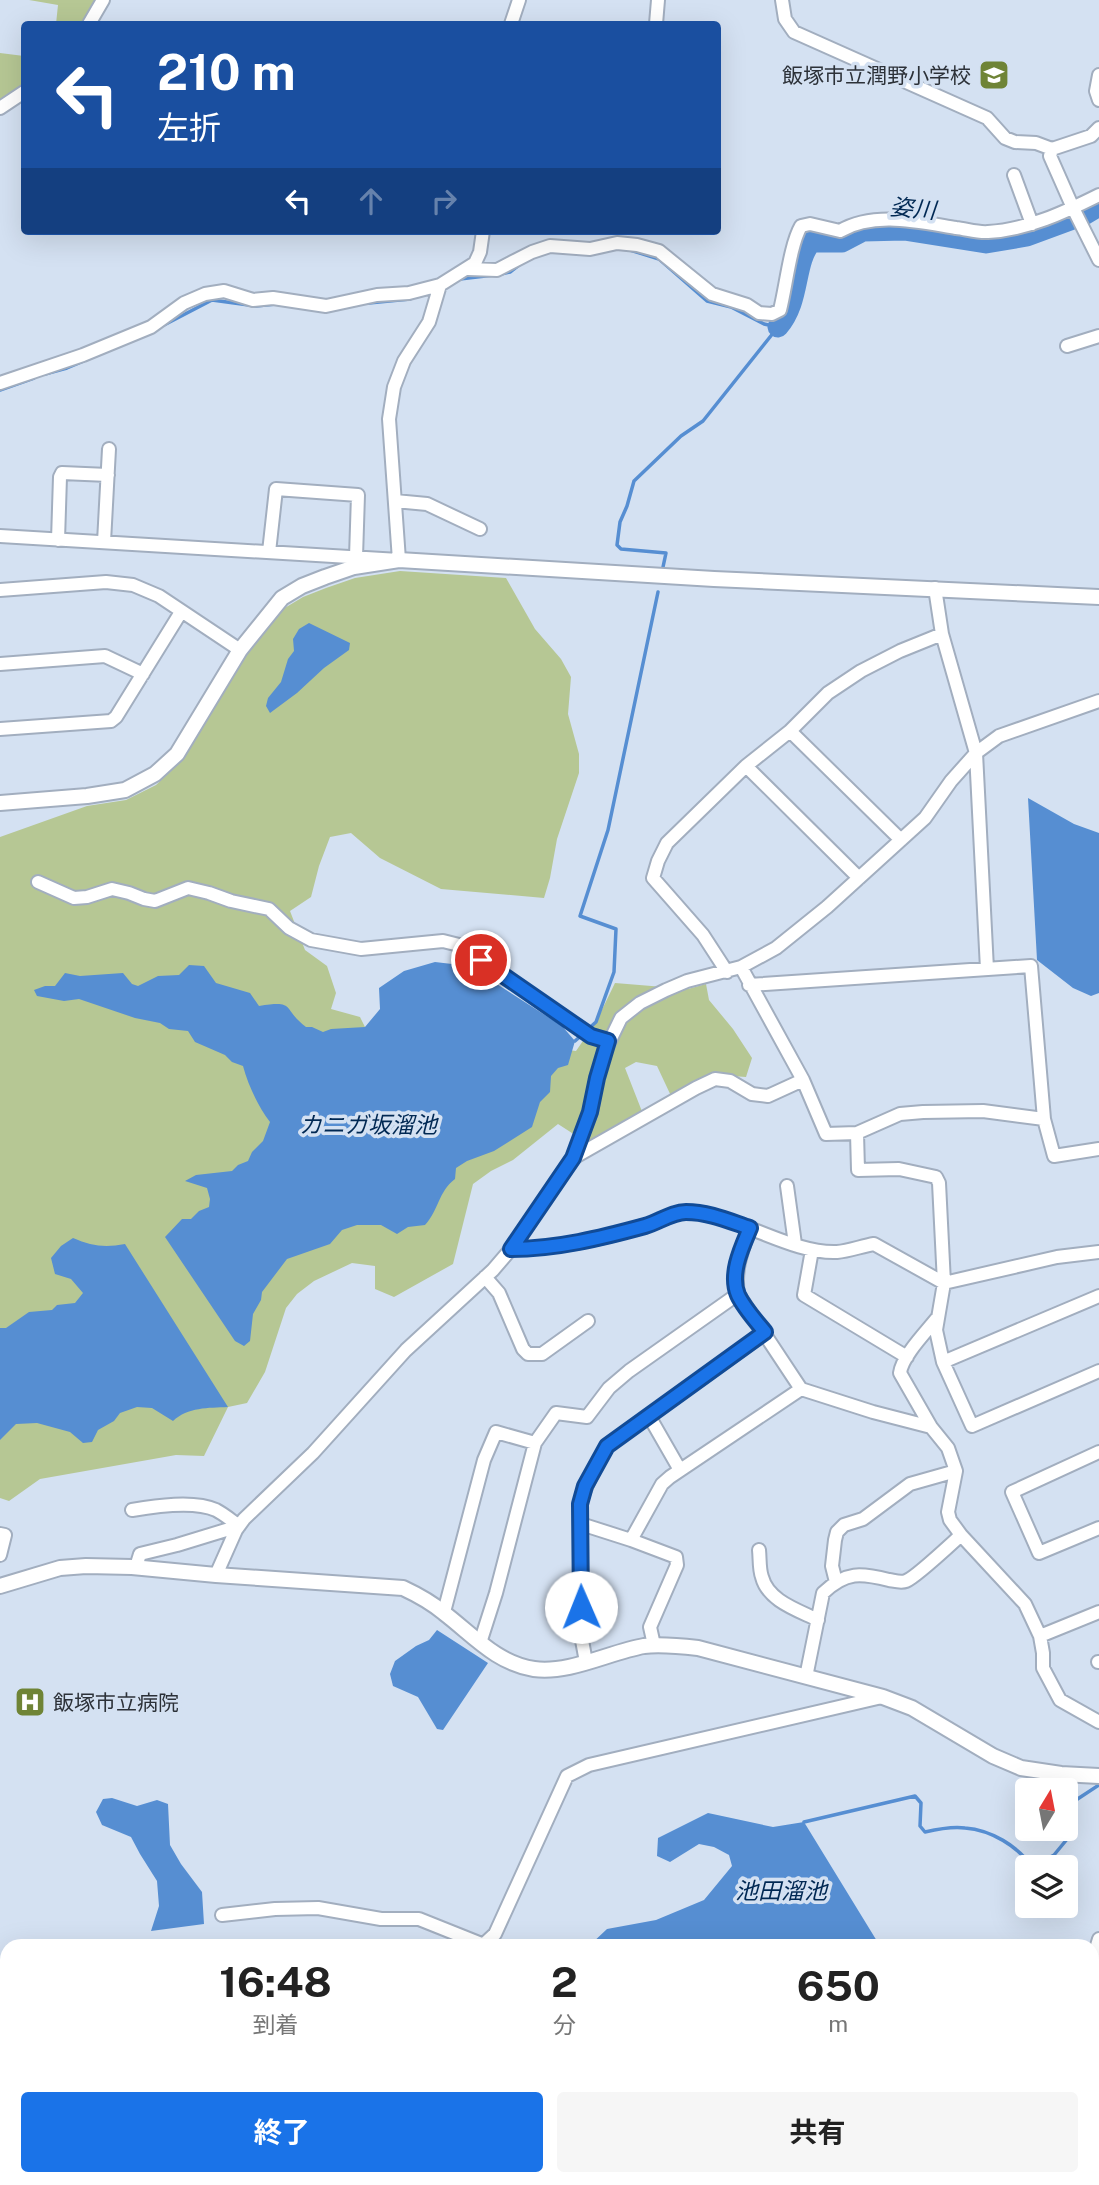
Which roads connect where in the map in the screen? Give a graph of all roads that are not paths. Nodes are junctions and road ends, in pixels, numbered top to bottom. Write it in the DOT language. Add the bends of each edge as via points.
graph roads {
  1 [pos="103,0"];
  2 [pos="519,0"];
  3 [pos="658,0"];
  4 [pos="782,0"];
  5 [pos="91,21"];
  6 [pos="512,21"];
  7 [pos="656,21"];
  8 [pos="1099,75"];
  9 [pos="21,94"];
  10 [pos="1099,100"];
  11 [pos="0,108"];
  12 [pos="1099,128"];
  13 [pos="1052,149"];
  14 [pos="1014,175"];
  15 [pos="1099,195"];
  16 [pos="1073,208"];
  17 [pos="1032,224"];
  18 [pos="482,235"];
  19 [pos="1099,260"];
  20 [pos="468,270"];
  21 [pos="440,285"];
  22 [pos="1099,335"];
  23 [pos="1067,346"];
  24 [pos="0,383"];
  25 [pos="109,449"];
  26 [pos="108,475"];
  27 [pos="395,501"];
  28 [pos="480,529"];
  29 [pos="0,536"];
  30 [pos="58,540"];
  31 [pos="104,542"];
  32 [pos="269,552"];
  33 [pos="356,558"];
  34 [pos="399,560"];
  35 [pos="934,588"];
  36 [pos="0,590"];
  37 [pos="1099,597"];
  38 [pos="181,612"];
  39 [pos="942,634"];
  40 [pos="240,650"];
  41 [pos="0,664"];
  42 [pos="143,674"];
  43 [pos="1099,701"];
  44 [pos="0,729"];
  45 [pos="790,731"];
  46 [pos="976,753"];
  47 [pos="747,766"];
  48 [pos="0,803"];
  49 [pos="901,841"];
  50 [pos="859,878"];
  51 [pos="38,882"];
  52 [pos="741,967"];
  53 [pos="988,969"];
  54 [pos="726,972"];
  55 [pos="750,985"];
  56 [pos="608,1041"];
  57 [pos="803,1080"];
  58 [pos="1044,1119"];
  59 [pos="857,1133"];
  60 [pos="1099,1149"];
  61 [pos="573,1158"];
  62 [pos="787,1186"];
  63 [pos="750,1228"];
  64 [pos="795,1244"];
  65 [pos="511,1249"];
  66 [pos="812,1250"];
  67 [pos="1099,1252"];
  68 [pos="485,1277"];
  69 [pos="944,1283"];
  70 [pos="738,1294"];
  71 [pos="1099,1296"];
  72 [pos="938,1316"];
  73 [pos="588,1321"];
  74 [pos="765,1332"];
  75 [pos="907,1357"];
  76 [pos="943,1362"];
  77 [pos="1099,1371"];
  78 [pos="801,1389"];
  79 [pos="649,1416"];
  80 [pos="931,1427"];
  81 [pos="535,1443"];
  82 [pos="1099,1451"];
  83 [pos="680,1470"];
  84 [pos="956,1471"];
  85 [pos="132,1510"];
  86 [pos="581,1524"];
  87 [pos="239,1526"];
  88 [pos="1099,1528"];
  89 [pos="0,1534"];
  90 [pos="961,1535"];
  91 [pos="631,1541"];
  92 [pos="759,1550"];
  93 [pos="0,1555"];
  94 [pos="136,1567"];
  95 [pos="216,1576"];
  96 [pos="836,1582"];
  97 [pos="0,1586"];
  98 [pos="444,1612"];
  99 [pos="1099,1612"];
  100 [pos="818,1620"];
  101 [pos="1040,1636"];
  102 [pos="480,1643"];
  103 [pos="654,1645"];
  104 [pos="586,1662"];
  105 [pos="806,1677"];
  106 [pos="883,1697"];
  107 [pos="1099,1722"];
  108 [pos="1099,1776"];
  109 [pos="222,1915"];
  110 [pos="466,1939"];
  111 [pos="490,1939"];
  1 -- 5 [label="street"];
  2 -- 6 [label="street"];
  3 -- 7 [label="street"];
  4 -- 13 [label="street" via="785,19 794,32 986,118 1005,138"];
  8 -- 10 [label="street"];
  9 -- 11 [label="street"];
  12 -- 13 [label="street" via="1091,136"];
  13 -- 16 [label="street" via="1050,156"];
  14 -- 17 [label="street"];
  15 -- 16 [label="street"];
  16 -- 17 [label="street"];
  16 -- 19 [label="street"];
  17 -- 20 [label="street" via="986,233 903,220 855,223 841,231 801,226 780,310 772,314 712,294 659,251 637,245 550,246 497,270"];
  18 -- 20 [label="street" via="480,252"];
  20 -- 21 [label="street"];
  21 -- 24 [label="street" via="326,306 284,298 253,300 224,291 205,294 151,327"];
  21 -- 27 [label="street" via="429,322 404,361 394,387 389,419"];
  22 -- 23 [label="street"];
  25 -- 26 [label="street"];
  26 -- 30 [label="street" via="62,473"];
  26 -- 31 [label="street"];
  27 -- 28 [label="street" via="427,504"];
  27 -- 34 [label="street"];
  29 -- 30 [label="street"];
  30 -- 31 [label="street"];
  31 -- 32 [label="street"];
  32 -- 33 [label="street"];
  32 -- 33 [label="street" via="276,489 358,495"];
  33 -- 34 [label="street"];
  34 -- 35 [label="street"];
  34 -- 40 [label="street" via="354,568 302,586 282,598"];
  35 -- 37 [label="street"];
  35 -- 39 [label="street"];
  36 -- 38 [label="street" via="106,582 134,585"];
  38 -- 40 [label="street"];
  38 -- 42 [label="street"];
  39 -- 45 [label="street" via="860,671 828,693"];
  39 -- 46 [label="street"];
  40 -- 48 [label="street" via="177,754 155,774 125,789"];
  41 -- 42 [label="street" via="105,656"];
  42 -- 44 [label="street" via="111,721"];
  43 -- 46 [label="street" via="999,736"];
  45 -- 47 [label="street"];
  45 -- 49 [label="street"];
  46 -- 49 [label="street"];
  46 -- 53 [label="street"];
  47 -- 50 [label="street"];
  47 -- 54 [label="street" via="667,843 653,878 703,935"];
  49 -- 50 [label="street"];
  50 -- 52 [label="street" via="776,948"];
  51 -- 56 [label="street" via="74,898 112,888 155,901 188,888 209,892 269,909 311,940 360,949 443,942 459,945 591,1036"];
  52 -- 54 [label="street"];
  52 -- 55 [label="street"];
  53 -- 55 [label="street"];
  53 -- 58 [label="street" via="1031,966"];
  54 -- 56 [label="street" via="687,981 640,1003 621,1018"];
  55 -- 57 [label="street"];
  56 -- 61 [label="street"];
  57 -- 59 [label="street" via="826,1134"];
  57 -- 61 [label="street" via="768,1096 715,1079"];
  58 -- 59 [label="street" via="984,1111 923,1112 900,1114"];
  58 -- 60 [label="street" via="1054,1156"];
  59 -- 69 [label="street" via="858,1170 899,1169 936,1177"];
  61 -- 65 [label="street"];
  62 -- 64 [label="street"];
  63 -- 64 [label="street"];
  63 -- 65 [label="street" via="713,1215 685,1212 585,1241"];
  63 -- 70 [label="street" via="738,1259"];
  64 -- 66 [label="street"];
  65 -- 68 [label="street"];
  66 -- 69 [label="street" via="838,1252 874,1244"];
  66 -- 75 [label="street" via="804,1295"];
  67 -- 69 [label="street"];
  68 -- 73 [label="street" via="499,1293 528,1354 542,1354"];
  68 -- 87 [label="street" via="406,1350"];
  69 -- 72 [label="street"];
  70 -- 74 [label="street"];
  70 -- 81 [label="street" via="608,1388 587,1417 556,1413"];
  71 -- 76 [label="street"];
  72 -- 75 [label="street"];
  72 -- 76 [label="street" via="936,1330"];
  74 -- 78 [label="street"];
  74 -- 79 [label="street"];
  75 -- 80 [label="street" via="900,1373"];
  76 -- 77 [label="street" via="972,1426"];
  78 -- 80 [label="street"];
  78 -- 83 [label="street"];
  79 -- 83 [label="street"];
  79 -- 86 [label="street" via="607,1446 585,1486"];
  80 -- 84 [label="street" via="948,1448"];
  81 -- 98 [label="street" via="496,1432 484,1460"];
  81 -- 102 [label="street"];
  82 -- 88 [label="street" via="1012,1492 1040,1553"];
  83 -- 91 [label="street" via="662,1484"];
  84 -- 90 [label="street" via="948,1512"];
  84 -- 96 [label="street" via="910,1484 863,1519 844,1525 835,1539 832,1566"];
  85 -- 87 [label="street" via="168,1505 205,1507"];
  86 -- 91 [label="street"];
  86 -- 104 [label="street" via="581,1635"];
  87 -- 94 [label="street" via="140,1554"];
  87 -- 95 [label="street"];
  89 -- 93 [label="street" via="5,1535"];
  90 -- 96 [label="street" via="909,1580 858,1574"];
  90 -- 101 [label="street" via="1025,1604"];
  91 -- 103 [label="street" via="676,1557 677,1565 650,1627"];
  92 -- 100 [label="street" via="762,1580 768,1590"];
  94 -- 95 [label="street"];
  94 -- 97 [label="street" via="60,1568"];
  95 -- 98 [label="street" via="403,1588"];
  96 -- 100 [label="street" via="823,1593"];
  98 -- 102 [label="street"];
  99 -- 101 [label="street"];
  100 -- 105 [label="street"];
  101 -- 107 [label="street" via="1043,1668 1060,1700"];
  102 -- 104 [label="street" via="498,1656 535,1669"];
  103 -- 104 [label="street"];
  103 -- 105 [label="street" via="698,1648"];
  105 -- 106 [label="street"];
  106 -- 108 [label="street" via="1021,1768"];
  106 -- 111 [label="street" via="589,1765 567,1776"];
  109 -- 110 [label="street" via="318,1908 381,1919 419,1919"];
}
